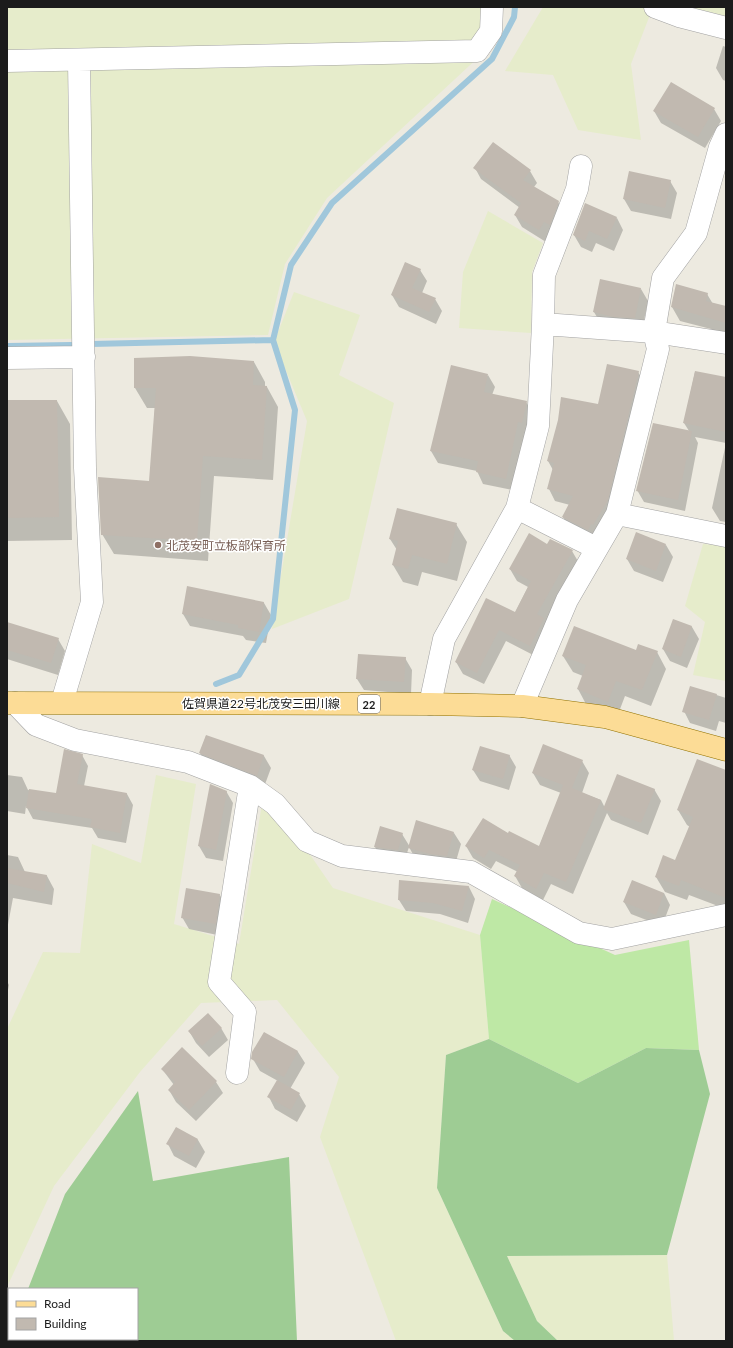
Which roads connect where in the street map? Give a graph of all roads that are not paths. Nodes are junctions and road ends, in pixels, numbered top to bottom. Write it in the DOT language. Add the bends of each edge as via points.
graph roads {
  1 [pos="492,7"];
  2 [pos="655,7"];
  3 [pos="726,28"];
  4 [pos="7,61"];
  5 [pos="79,61"];
  6 [pos="726,134"];
  7 [pos="581,166"];
  8 [pos="543,324"];
  9 [pos="654,332"];
  10 [pos="726,343"];
  11 [pos="84,357"];
  12 [pos="7,358"];
  13 [pos="517,508"];
  14 [pos="617,514"];
  15 [pos="726,536"];
  16 [pos="596,548"];
  17 [pos="62,702"];
  18 [pos="11,703"];
  19 [pos="430,704"];
  20 [pos="522,706"];
  21 [pos="726,750"];
  22 [pos="250,786"];
  23 [pos="726,915"];
  24 [pos="237,1073"];
  1 -- 5 [label="street" via="491,31 477,51"];
  2 -- 3 [label="street"];
  4 -- 5 [label="street"];
  5 -- 11 [label="street"];
  6 -- 9 [label="street" via="696,233 664,278"];
  7 -- 8 [label="street" via="577,189 544,275"];
  8 -- 9 [label="street"];
  8 -- 13 [label="street" via="538,426"];
  9 -- 10 [label="street"];
  9 -- 14 [label="street" via="658,349"];
  11 -- 12 [label="street"];
  11 -- 17 [label="street" via="85,468 92,602"];
  13 -- 16 [label="street"];
  13 -- 19 [label="street" via="444,639"];
  14 -- 15 [label="street"];
  14 -- 16 [label="street"];
  16 -- 20 [label="street" via="567,600"];
  17 -- 18 [label="main road, 佐賀県道22号北茂安三田川線 / 22"];
  17 -- 19 [label="main road, 佐賀県道22号北茂安三田川線 / 22"];
  18 -- 22 [label="street" via="36,725 75,740 188,762"];
  19 -- 20 [label="main road, 佐賀県道22号北茂安三田川線 / 22"];
  20 -- 21 [label="main road, 佐賀県道22号北茂安三田川線 / 22" via="605,717"];
  22 -- 23 [label="street" via="275,804 307,841 342,856 471,872 579,933 612,939"];
  22 -- 24 [label="street" via="219,982 245,1012"];
}
